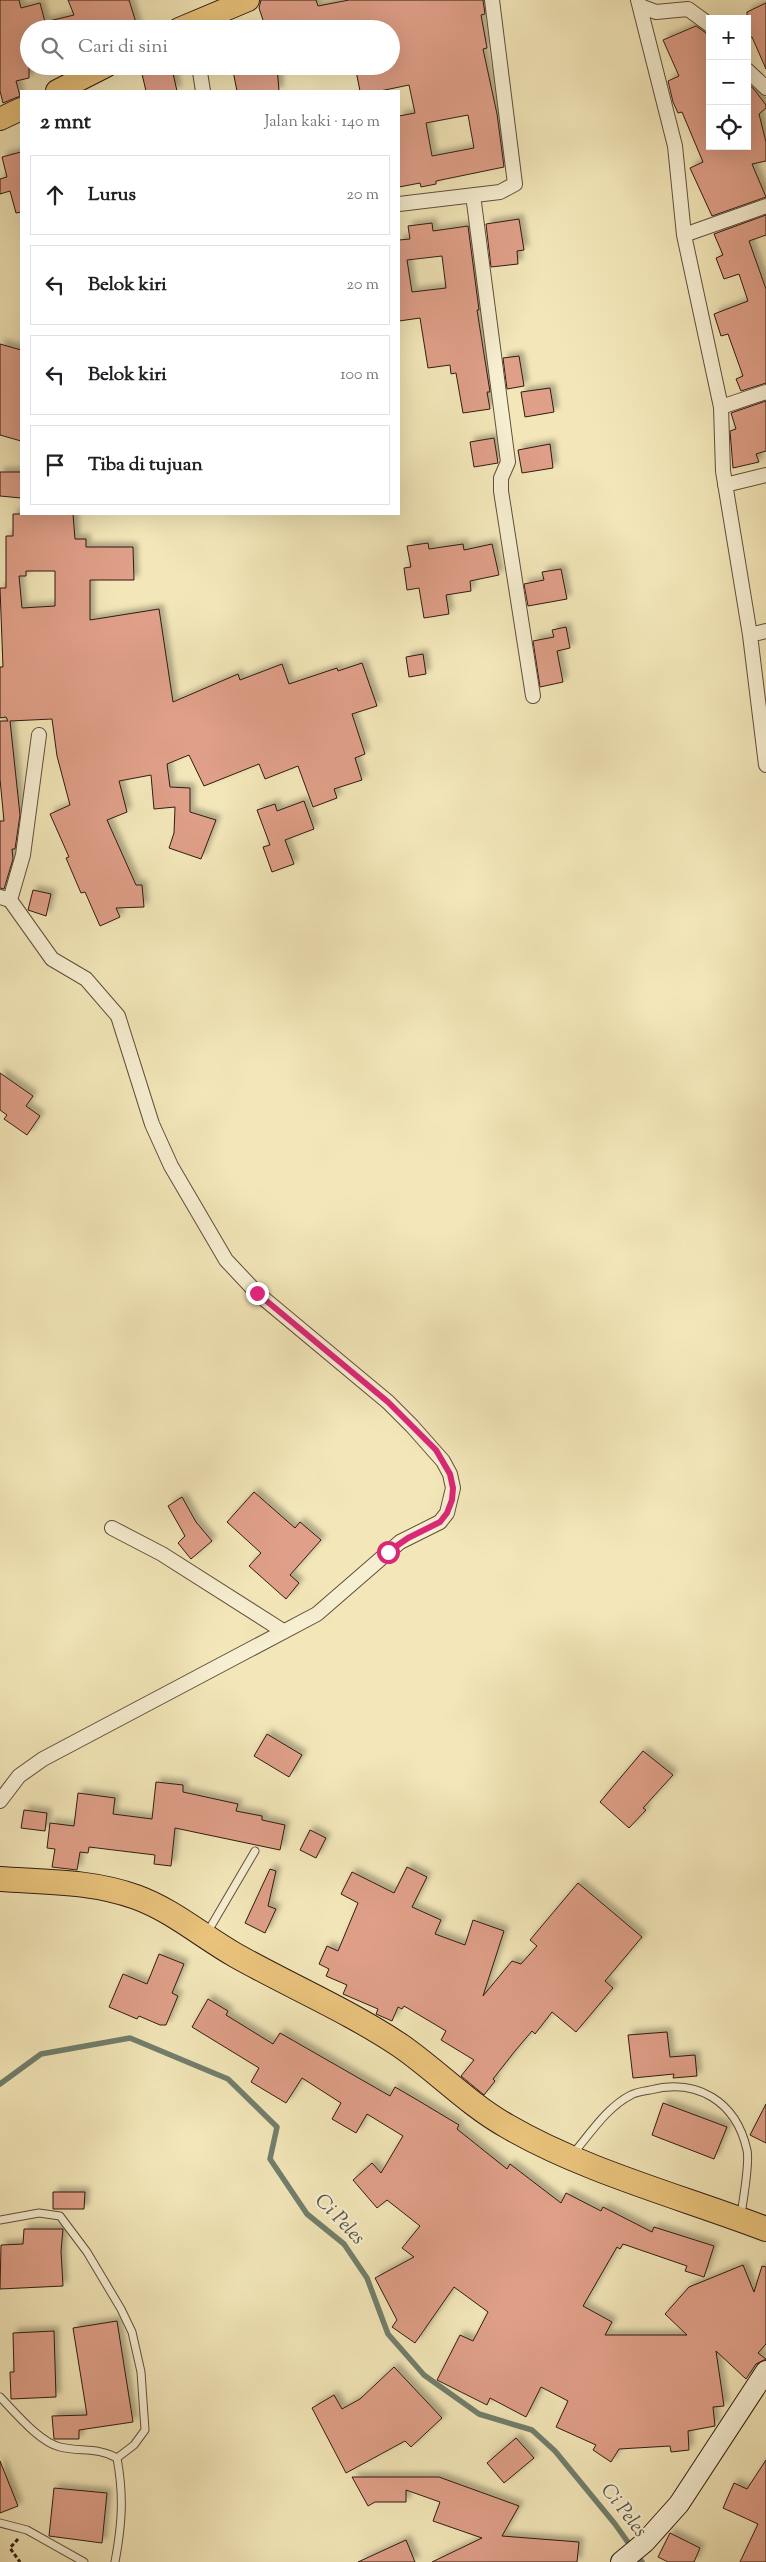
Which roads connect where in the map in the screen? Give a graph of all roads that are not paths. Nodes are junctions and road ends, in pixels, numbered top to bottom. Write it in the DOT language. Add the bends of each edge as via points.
graph roads {
  1 [pos="248,0"];
  2 [pos="492,0"];
  3 [pos="639,3"];
  4 [pos="204,20"];
  5 [pos="706,22"];
  6 [pos="751,74"];
  7 [pos="88,75"];
  8 [pos="200,75"];
  9 [pos="766,88"];
  10 [pos="58,90"];
  11 [pos="203,90"];
  12 [pos="473,195"];
  13 [pos="400,204"];
  14 [pos="766,206"];
  15 [pos="684,235"];
  16 [pos="766,392"];
  17 [pos="721,406"];
  18 [pos="766,475"];
  19 [pos="725,485"];
  20 [pos="766,631"];
  21 [pos="750,635"];
  22 [pos="533,696"];
  23 [pos="39,735"];
  24 [pos="766,764"];
  25 [pos="5,899"];
  26 [pos="112,1528"];
  27 [pos="283,1632"];
  28 [pos="0,1801"];
  29 [pos="255,1851"];
  30 [pos="0,1880"];
  31 [pos="206,1936"];
  32 [pos="570,2157"];
  33 [pos="741,2219"];
  34 [pos="0,2220"];
  35 [pos="766,2229"];
  36 [pos="766,2372"];
  37 [pos="0,2396"];
  38 [pos="117,2458"];
  39 [pos="0,2523"];
  40 [pos="84,2562"];
  41 [pos="115,2562"];
  42 [pos="621,2562"];
  1 -- 4 [label="main road"];
  2 -- 12 [label="street" via="516,182 505,191"];
  3 -- 5 [label="street" via="656,12 688,9"];
  3 -- 15 [label="street" via="675,146"];
  6 -- 9 [label="street"];
  7 -- 10 [label="main road"];
  8 -- 11 [label="street"];
  12 -- 13 [label="street"];
  12 -- 22 [label="street" via="508,462 501,478 501,491"];
  14 -- 15 [label="street"];
  15 -- 17 [label="street"];
  16 -- 17 [label="street"];
  17 -- 19 [label="street"];
  18 -- 19 [label="street"];
  19 -- 21 [label="street"];
  20 -- 21 [label="street"];
  21 -- 24 [label="street"];
  23 -- 25 [label="street" via="23,855"];
  25 -- 27 [label="street" via="52,959 86,979 118,1016 152,1124 167,1158 226,1260 257,1293 388,1402 436,1450 450,1474 452,1500 440,1522 400,1542 332,1603"];
  26 -- 27 [label="street" via="162,1554"];
  27 -- 28 [label="street" via="43,1759 19,1776"];
  29 -- 31 [label="lane"];
  30 -- 31 [label="highway" via="75,1883 113,1890 156,1906"];
  31 -- 32 [label="highway" via="232,1954 401,2047 480,2109"];
  32 -- 33 [label="highway"];
  32 -- 33 [label="lane" via="610,2111 632,2094 667,2086 685,2086 705,2092 733,2117 747,2151"];
  33 -- 35 [label="highway"];
  34 -- 38 [label="lane" via="39,2213 60,2216 87,2252 121,2309 132,2332 141,2372 145,2430 134,2445"];
  36 -- 42 [label="main road" via="688,2491 645,2542"];
  37 -- 38 [label="lane" via="41,2438 59,2447 105,2451"];
  38 -- 41 [label="lane" via="122,2488 122,2525"];
  39 -- 40 [label="lane" via="27,2530"];
}
